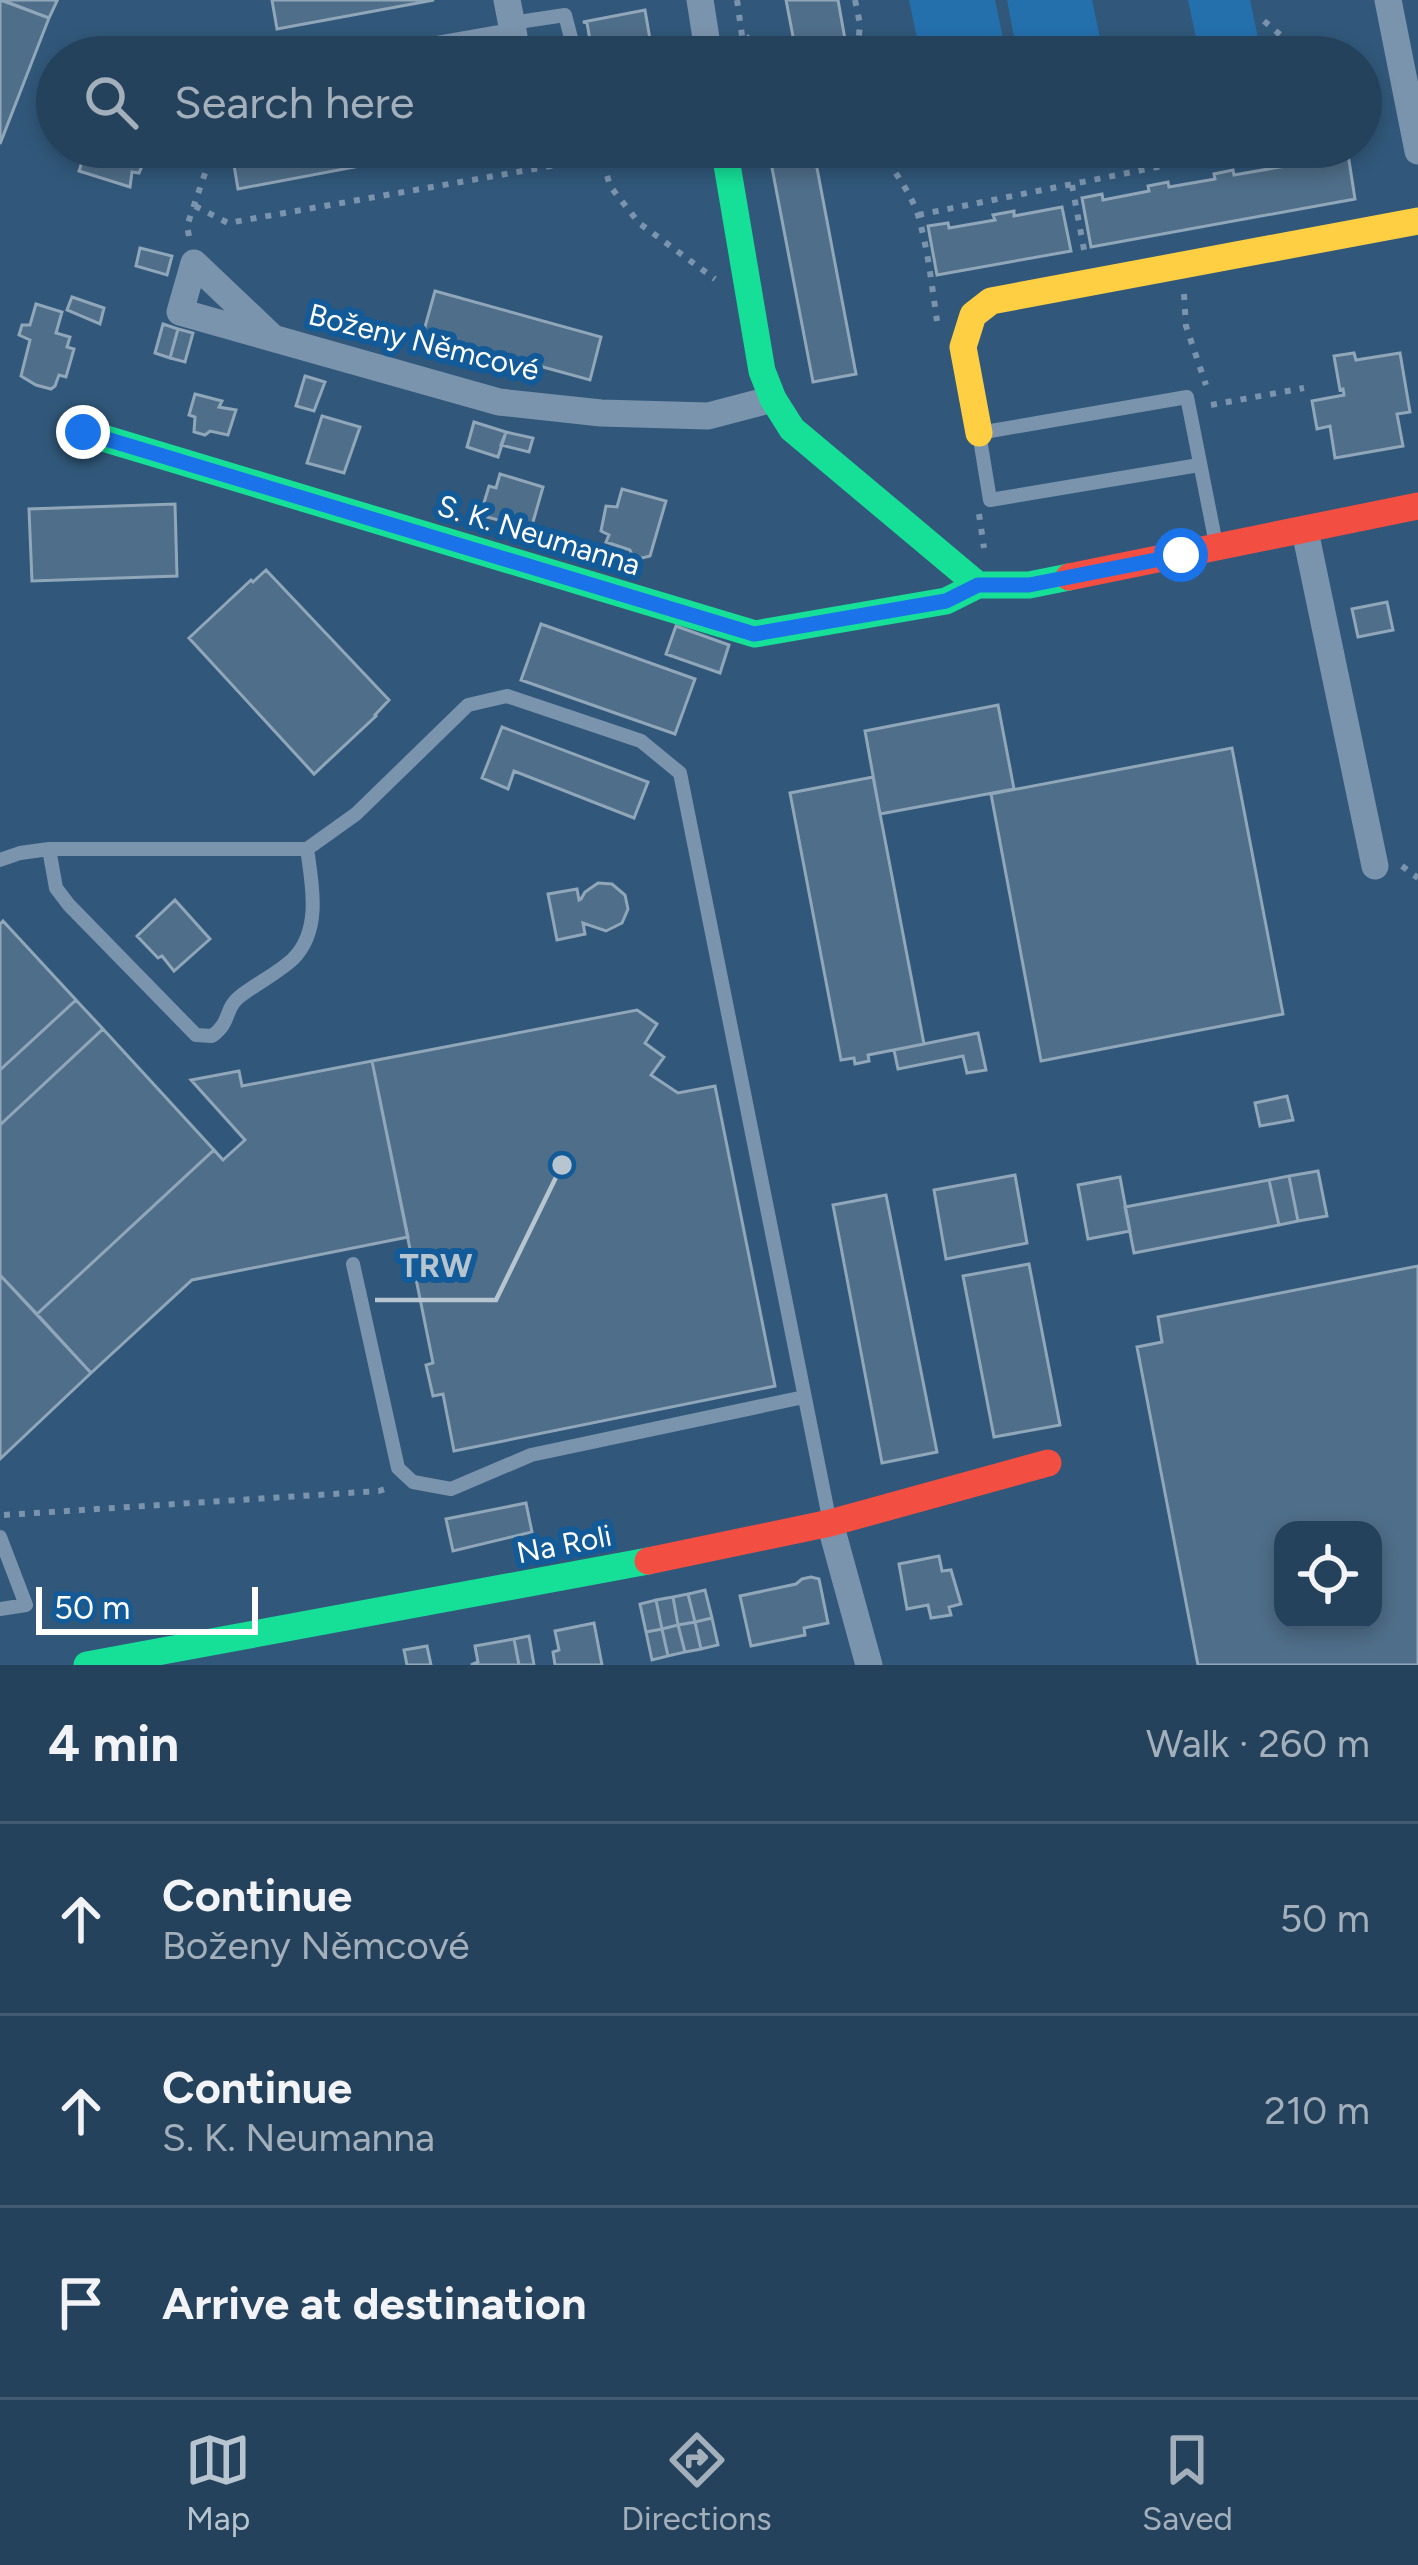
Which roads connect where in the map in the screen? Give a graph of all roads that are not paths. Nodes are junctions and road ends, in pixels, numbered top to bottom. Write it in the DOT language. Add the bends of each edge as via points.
graph roads {
  1 [pos="700,0"];
  2 [pos="1388,0"];
  3 [pos="509,11"];
  4 [pos="570,36"];
  5 [pos="706,36"];
  6 [pos="1418,151"];
  7 [pos="728,168"];
  8 [pos="1418,221"];
  9 [pos="272,337"];
  10 [pos="773,399"];
  11 [pos="83,432"];
  12 [pos="979,433"];
  13 [pos="1199,465"];
  14 [pos="1418,506"];
  15 [pos="1305,531"];
  16 [pos="1217,549"];
  17 [pos="978,585"];
  18 [pos="49,849"];
  19 [pos="308,849"];
  20 [pos="0,860"];
  21 [pos="1375,866"];
  22 [pos="353,1264"];
  23 [pos="804,1397"];
  24 [pos="1048,1463"];
  25 [pos="830,1523"];
  26 [pos="0,1537"];
  27 [pos="0,1609"];
  28 [pos="159,1660"];
  29 [pos="87,1665"];
  30 [pos="869,1665"];
  1 -- 5 [label="street"];
  2 -- 6 [label="street"];
  3 -- 4 [label="lane" via="565,15"];
  7 -- 10 [label="street"];
  8 -- 12 [label="street" via="991,301 973,315 963,347"];
  9 -- 9 [label="street, Boženy Němcové" via="180,312 194,263"];
  9 -- 10 [label="street, Boženy Němcové" via="499,402 708,416"];
  10 -- 17 [label="street" via="792,428"];
  11 -- 17 [label="street, S. K. Neumanna" via="754,634 946,601"];
  12 -- 13 [label="lane" via="1186,397"];
  12 -- 13 [label="lane" via="990,500"];
  13 -- 16 [label="lane"];
  14 -- 15 [label="street"];
  15 -- 16 [label="street"];
  15 -- 21 [label="street"];
  16 -- 17 [label="street" via="1029,585"];
  18 -- 19 [label="lane"];
  18 -- 19 [label="lane" via="56,888 69,905 196,1035 212,1036 225,1026 232,1002 295,957 310,931"];
  18 -- 20 [label="lane"];
  19 -- 23 [label="lane" via="356,814 468,705 507,696 641,741 680,773"];
  22 -- 23 [label="lane" via="398,1468 413,1482 451,1489 530,1455"];
  23 -- 25 [label="lane"];
  24 -- 25 [label="street, Na Roli"];
  25 -- 28 [label="street, Na Roli"];
  25 -- 30 [label="street"];
  26 -- 27 [label="lane" via="26,1605"];
  28 -- 29 [label="street, Na Roli"];
}
